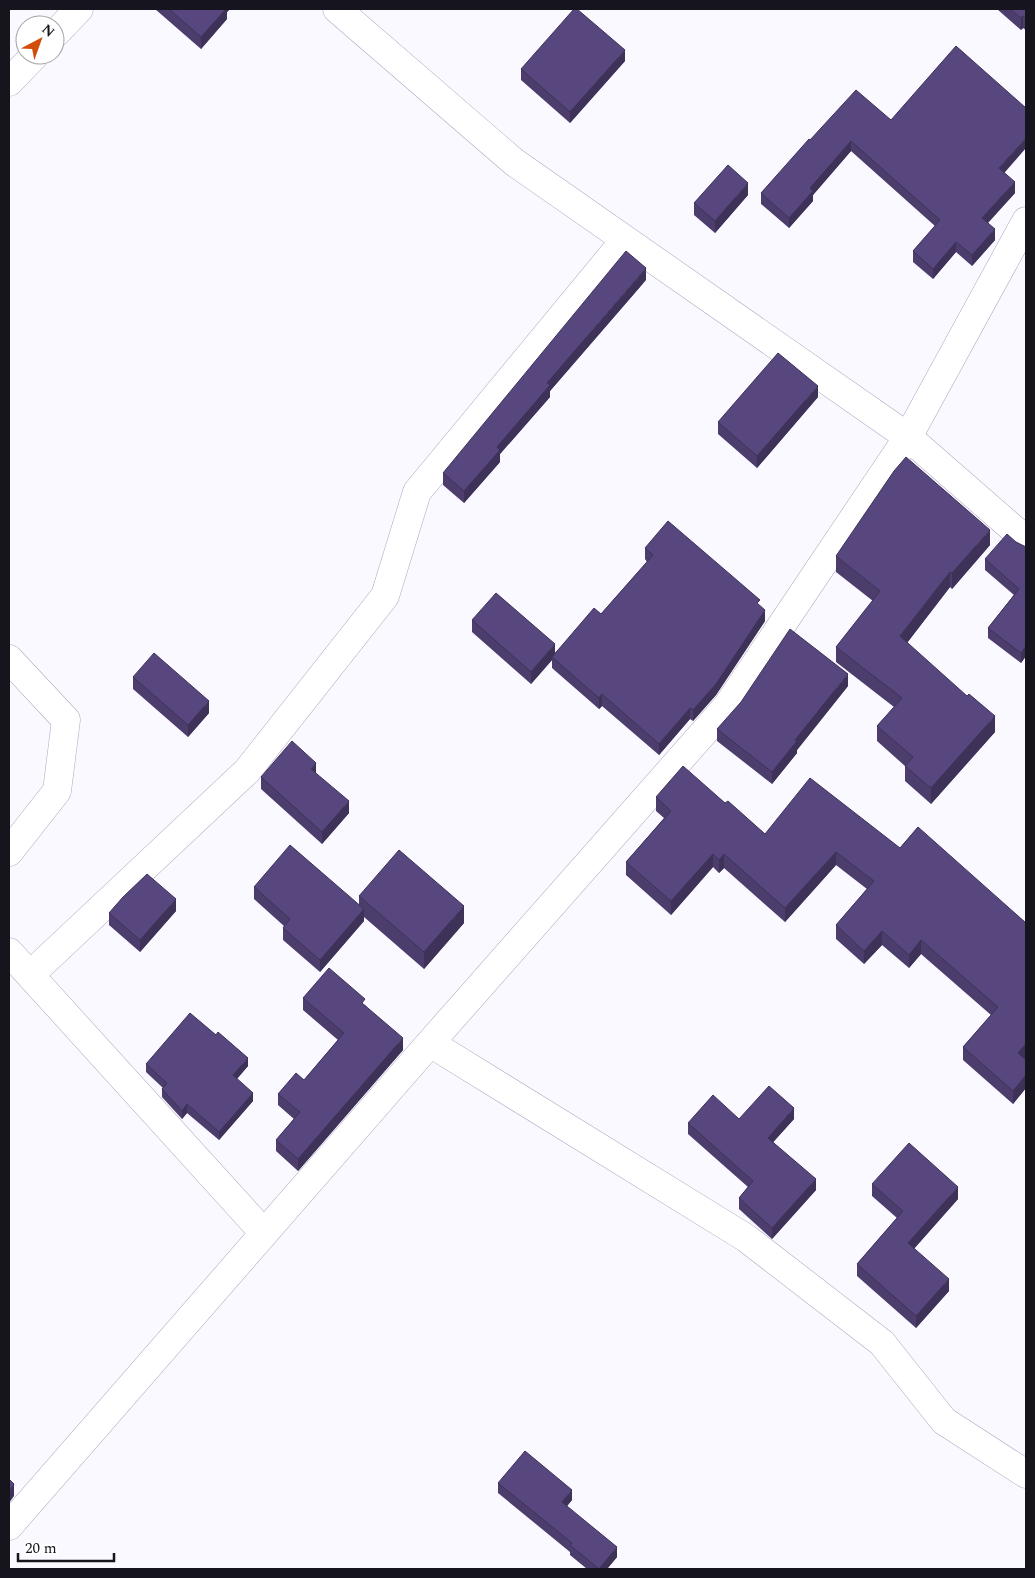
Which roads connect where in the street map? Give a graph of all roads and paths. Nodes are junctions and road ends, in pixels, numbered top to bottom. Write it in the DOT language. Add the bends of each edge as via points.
graph roads {
  1 [pos="79,9"];
  2 [pos="337,9"];
  3 [pos="65,24"];
  4 [pos="25,65"];
  5 [pos="9,82"];
  6 [pos="1026,221"];
  7 [pos="625,240"];
  8 [pos="908,437"];
  9 [pos="1026,540"];
  10 [pos="9,658"];
  11 [pos="9,852"];
  12 [pos="9,952"];
  13 [pos="30,976"];
  14 [pos="430,1043"];
  15 [pos="264,1233"];
  16 [pos="1026,1474"];
  17 [pos="9,1526"];
  1 -- 3 [label="street"];
  2 -- 7 [label="street" via="514,162"];
  4 -- 5 [label="street"];
  6 -- 8 [label="street"];
  7 -- 8 [label="street"];
  7 -- 13 [label="street" via="417,492 385,596 247,771"];
  8 -- 9 [label="street"];
  8 -- 14 [label="street" via="728,705"];
  10 -- 11 [label="street" via="66,720 57,791"];
  12 -- 13 [label="street"];
  13 -- 15 [label="street"];
  14 -- 15 [label="street"];
  14 -- 16 [label="street" via="746,1238 882,1343 944,1420"];
  15 -- 17 [label="street"];
}
